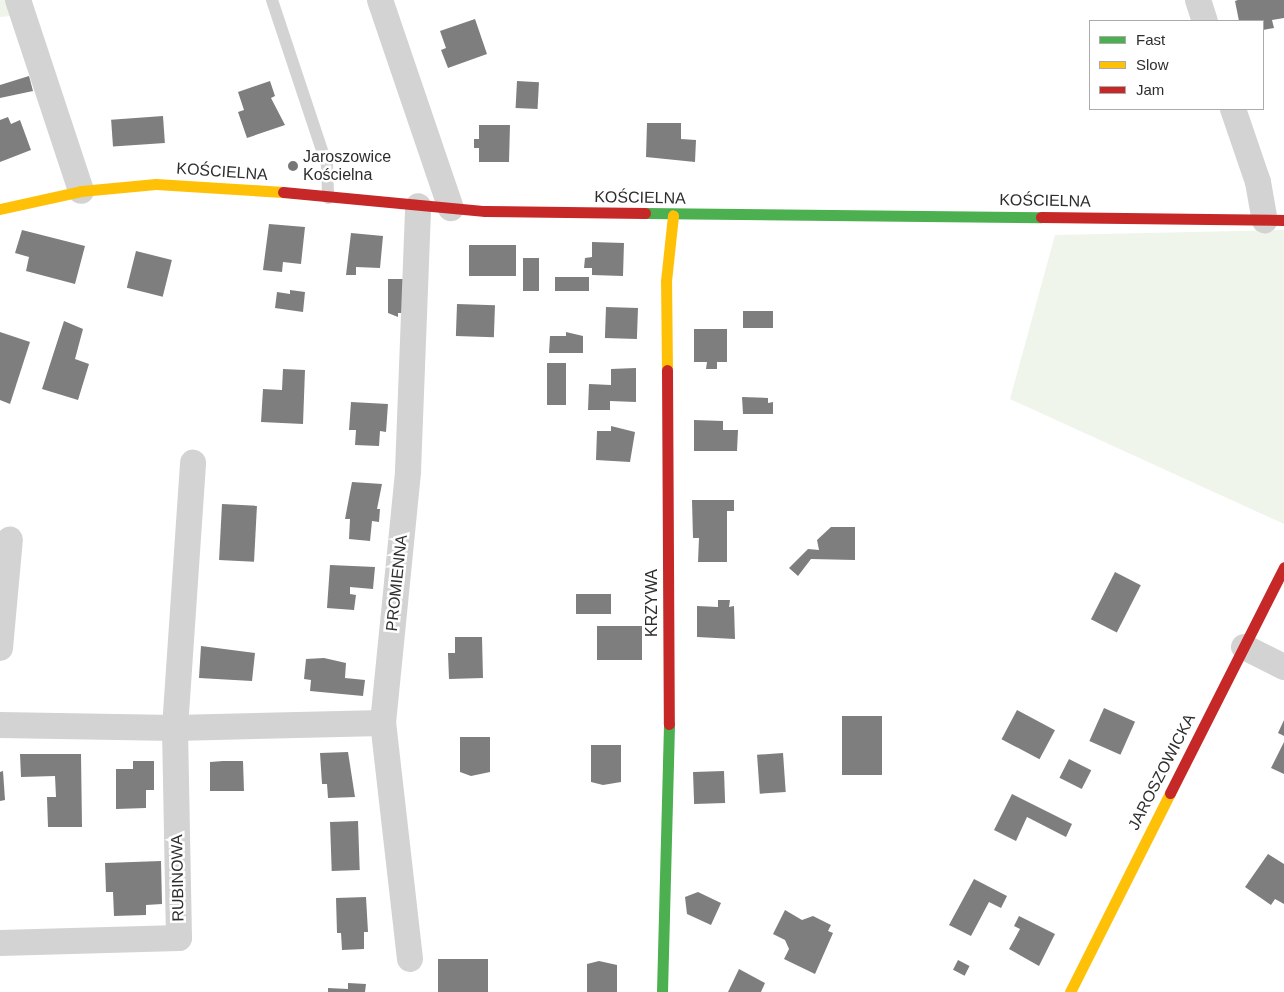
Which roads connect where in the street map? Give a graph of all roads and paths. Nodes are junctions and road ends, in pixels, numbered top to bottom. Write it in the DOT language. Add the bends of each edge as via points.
graph roads {
  1 [pos="18,0"];
  2 [pos="272,0"];
  3 [pos="380,0"];
  4 [pos="1198,0"];
  5 [pos="1205,20"];
  6 [pos="1233,110"];
  7 [pos="81,191"];
  8 [pos="328,198"];
  9 [pos="418,206"];
  10 [pos="451,208"];
  11 [pos="0,209"];
  12 [pos="673,215"];
  13 [pos="1275,220"];
  14 [pos="194,463"];
  15 [pos="10,539"];
  16 [pos="1284,567"];
  17 [pos="1244,647"];
  18 [pos="0,648"];
  19 [pos="1284,667"];
  20 [pos="383,723"];
  21 [pos="0,726"];
  22 [pos="175,728"];
  23 [pos="0,943"];
  24 [pos="410,959"];
  25 [pos="662,992"];
  26 [pos="1070,992"];
  1 -- 7 [label="street"];
  2 -- 8 [label="lane" via="328,166"];
  3 -- 10 [label="street"];
  4 -- 5 [label="street"];
  6 -- 13 [label="street"];
  7 -- 8 [label="street, KOŚCIELNA" via="156,184"];
  7 -- 11 [label="street, KOŚCIELNA"];
  8 -- 9 [label="street, KOŚCIELNA"];
  9 -- 10 [label="street, KOŚCIELNA"];
  9 -- 20 [label="street, PROMIENNA" via="408,471"];
  10 -- 12 [label="street, KOŚCIELNA"];
  12 -- 13 [label="street, KOŚCIELNA"];
  12 -- 25 [label="street, KRZYWA" via="666,281 669,704"];
  14 -- 22 [label="street, RUBINOWA"];
  15 -- 18 [label="street"];
  16 -- 17 [label="street, JAROSZOWICKA"];
  17 -- 19 [label="street"];
  17 -- 26 [label="street, JAROSZOWICKA"];
  20 -- 22 [label="street"];
  20 -- 24 [label="street, PROMIENNA"];
  21 -- 22 [label="street"];
  22 -- 23 [label="street, RUBINOWA" via="179,938"];
}
